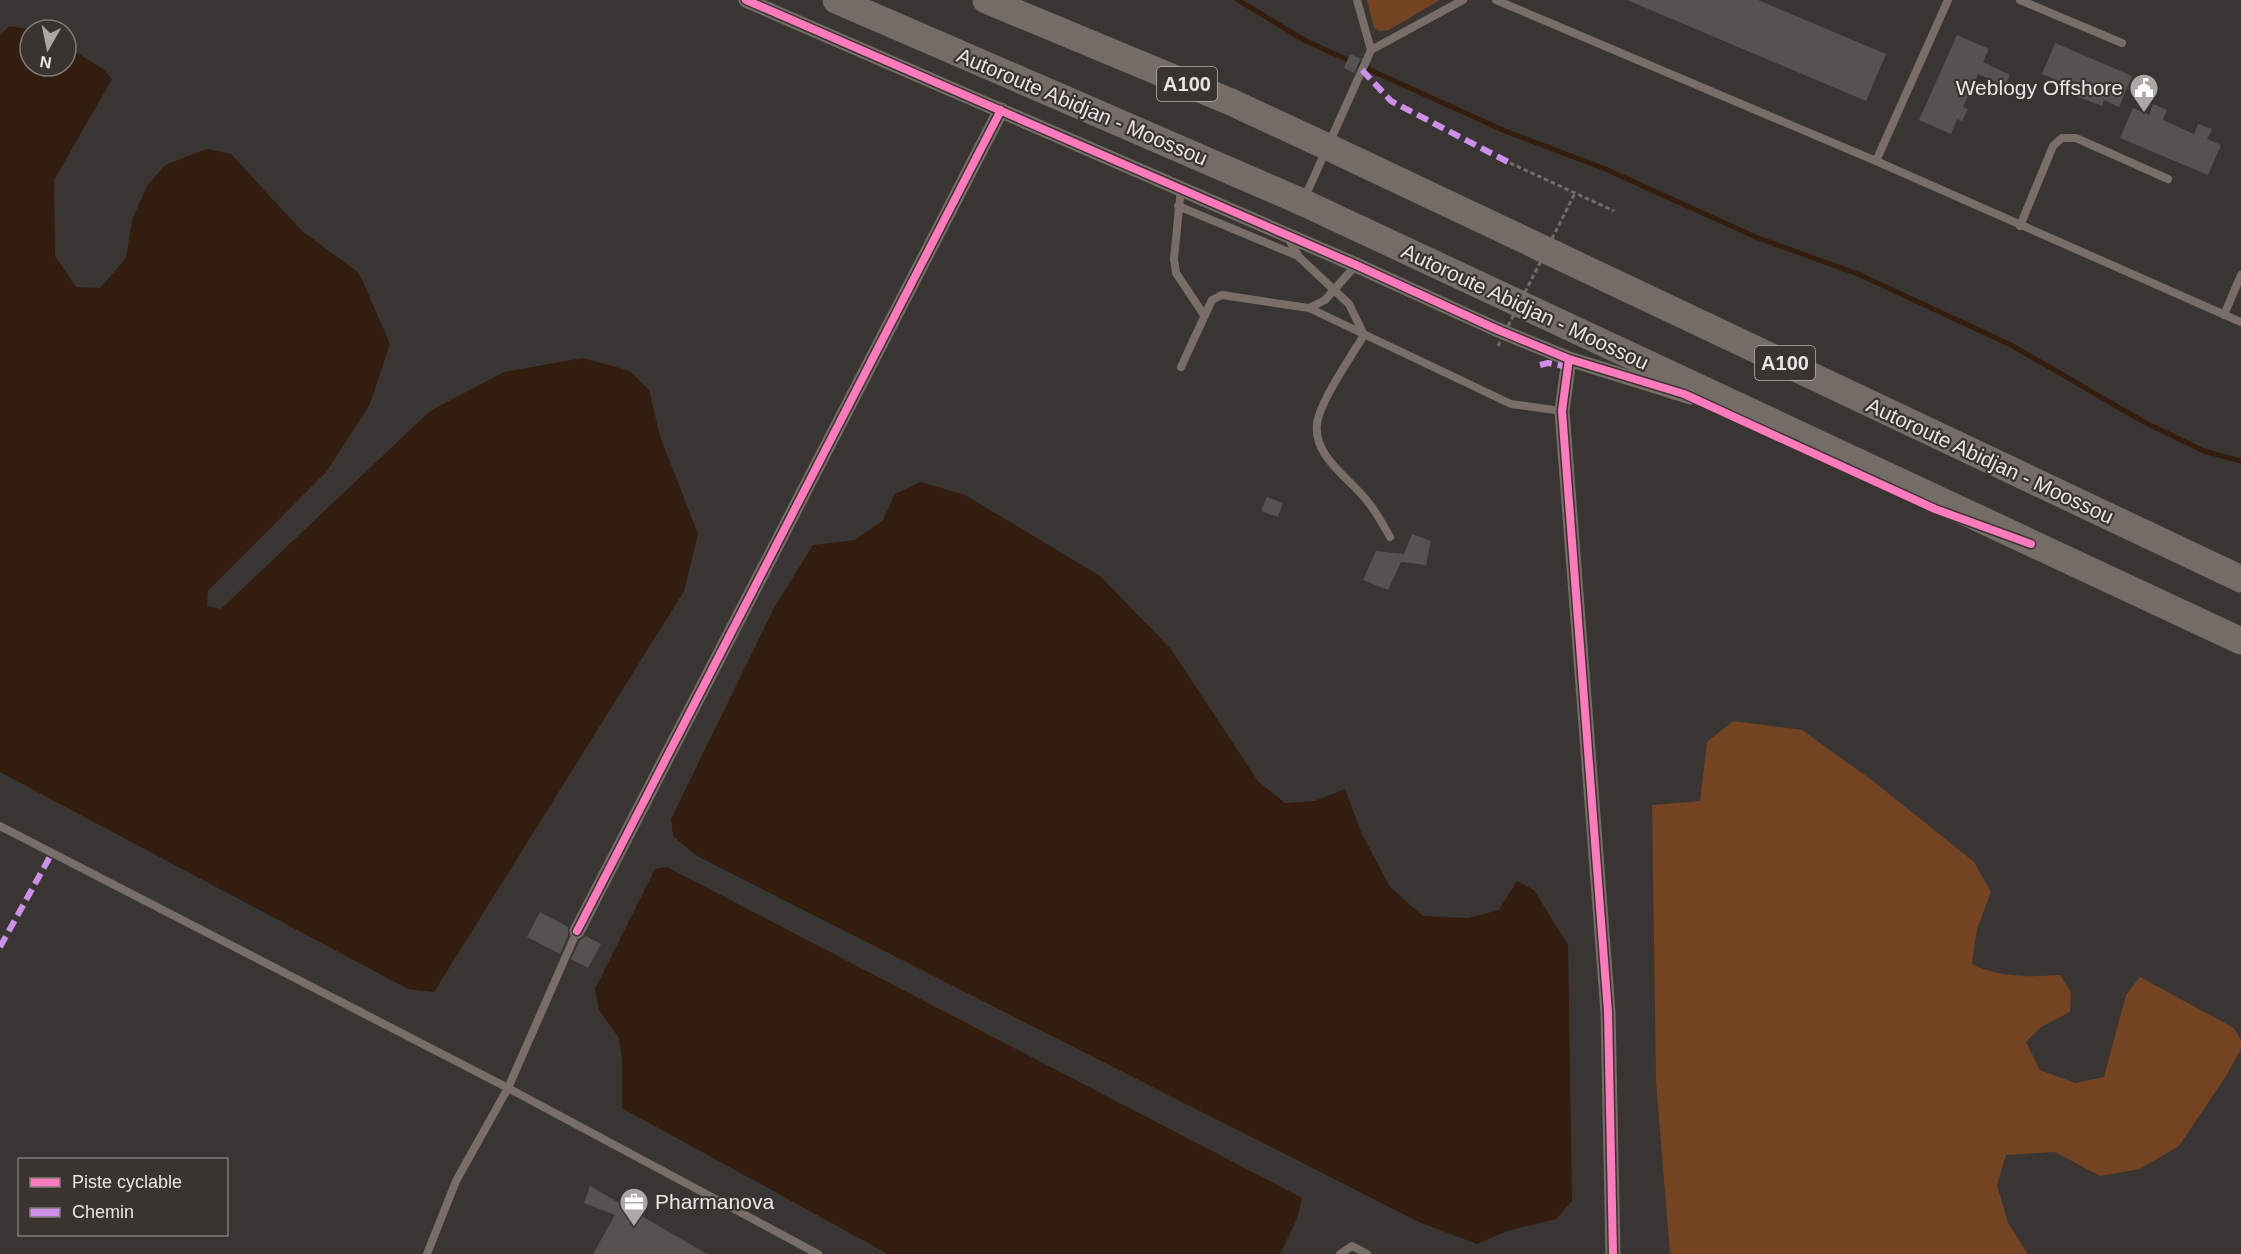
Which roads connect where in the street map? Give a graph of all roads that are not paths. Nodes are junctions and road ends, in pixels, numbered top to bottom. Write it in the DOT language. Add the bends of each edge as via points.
graph roads {
  1 [pos="746,0"];
  2 [pos="836,0"];
  3 [pos="986,0"];
  4 [pos="1357,0"];
  5 [pos="1463,0"];
  6 [pos="1496,0"];
  7 [pos="1948,0"];
  8 [pos="2020,0"];
  9 [pos="2122,44"];
  10 [pos="1371,50"];
  11 [pos="1001,110"];
  12 [pos="1328,147"];
  13 [pos="1876,161"];
  14 [pos="2168,179"];
  15 [pos="1181,189"];
  16 [pos="1302,202"];
  17 [pos="1178,206"];
  18 [pos="2020,226"];
  19 [pos="1286,234"];
  20 [pos="1299,257"];
  21 [pos="1356,265"];
  22 [pos="2241,275"];
  23 [pos="1336,289"];
  24 [pos="1309,308"];
  25 [pos="1204,315"];
  26 [pos="2224,315"];
  27 [pos="2241,322"];
  28 [pos="1364,335"];
  29 [pos="1569,359"];
  30 [pos="1181,367"];
  31 [pos="1562,411"];
  32 [pos="1390,537"];
  33 [pos="2031,544"];
  34 [pos="2241,579"];
  35 [pos="2241,641"];
  36 [pos="0,825"];
  37 [pos="577,931"];
  38 [pos="508,1088"];
  39 [pos="427,1254"];
  40 [pos="818,1254"];
  41 [pos="1340,1254"];
  42 [pos="1367,1254"];
  43 [pos="1613,1254"];
  1 -- 11 [label="street"];
  2 -- 16 [label="highway, Autoroute Abidjan - Moossou / A100"];
  3 -- 12 [label="highway, Autoroute Abidjan - Moossou / A100" via="1231,102"];
  4 -- 10 [label="lane"];
  5 -- 10 [label="lane"];
  6 -- 13 [label="lane"];
  7 -- 13 [label="lane"];
  8 -- 9 [label="lane"];
  10 -- 12 [label="lane"];
  11 -- 15 [label="street"];
  11 -- 37 [label="street"];
  12 -- 16 [label="lane"];
  12 -- 34 [label="highway, Autoroute Abidjan - Moossou / A100"];
  13 -- 18 [label="lane"];
  14 -- 18 [label="lane" via="2076,138 2062,138 2053,146"];
  15 -- 17 [label="lane"];
  15 -- 19 [label="street"];
  16 -- 33 [label="highway, Autoroute Abidjan - Moossou / A100"];
  17 -- 20 [label="lane"];
  17 -- 25 [label="lane" via="1173,249 1176,273"];
  18 -- 26 [label="lane"];
  19 -- 20 [label="lane"];
  19 -- 21 [label="street"];
  20 -- 23 [label="lane"];
  21 -- 23 [label="lane"];
  21 -- 29 [label="street"];
  22 -- 26 [label="lane"];
  23 -- 24 [label="lane"];
  23 -- 28 [label="lane" via="1349,304"];
  24 -- 25 [label="lane" via="1222,295 1212,300"];
  24 -- 28 [label="lane"];
  25 -- 30 [label="lane"];
  26 -- 27 [label="lane"];
  28 -- 31 [label="lane" via="1511,404"];
  28 -- 32 [label="lane" via="1329,394 1317,422 1317,434 1325,454 1368,501"];
  29 -- 31 [label="street"];
  29 -- 33 [label="street" via="1684,394 1935,509"];
  31 -- 43 [label="street" via="1608,1012"];
  33 -- 35 [label="highway, Autoroute Abidjan - Moossou / A100"];
  36 -- 38 [label="lane"];
  37 -- 38 [label="lane"];
  38 -- 39 [label="lane" via="456,1181"];
  38 -- 40 [label="lane"];
  41 -- 42 [label="lane" via="1352,1246"];
}
